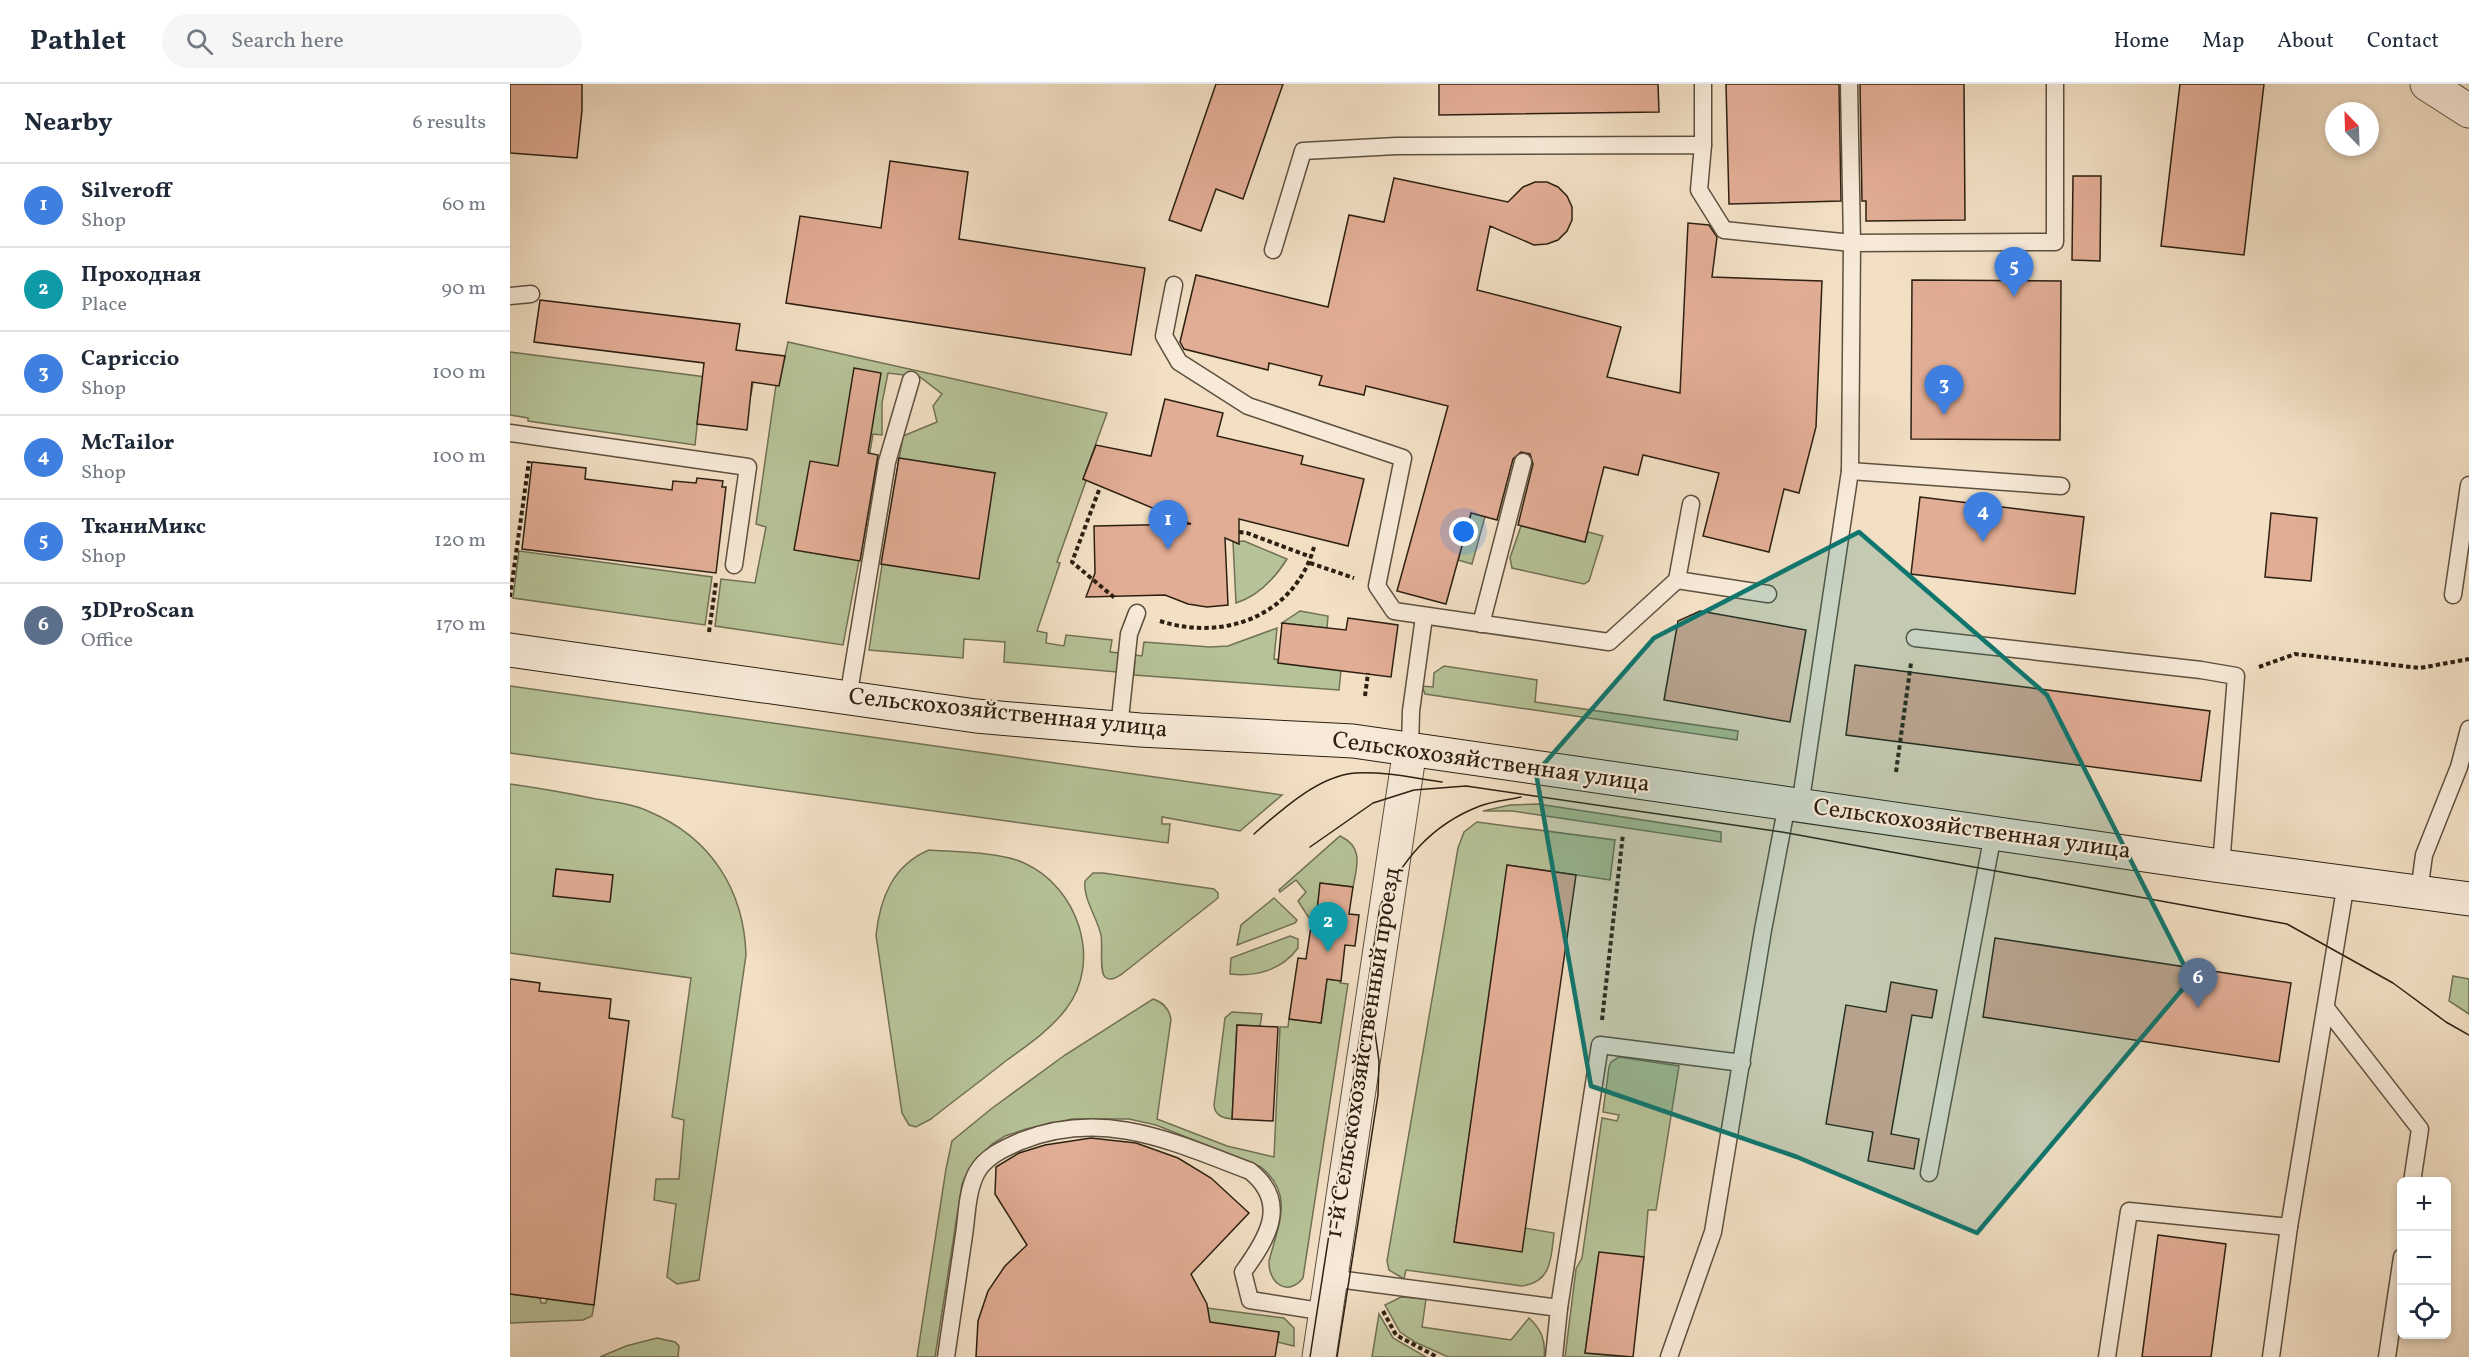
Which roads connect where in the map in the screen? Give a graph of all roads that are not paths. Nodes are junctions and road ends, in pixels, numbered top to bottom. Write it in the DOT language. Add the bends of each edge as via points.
graph roads {
  1 [pos="1702,84"];
  2 [pos="1849,84"];
  3 [pos="2055,84"];
  4 [pos="2427,84"];
  5 [pos="2469,111"];
  6 [pos="1703,145"];
  7 [pos="1852,243"];
  8 [pos="1273,250"];
  9 [pos="1174,285"];
  10 [pos="531,294"];
  11 [pos="510,296"];
  12 [pos="910,380"];
  13 [pos="510,434"];
  14 [pos="1523,462"];
  15 [pos="1850,471"];
  16 [pos="2469,485"];
  17 [pos="2061,486"];
  18 [pos="1691,504"];
  19 [pos="734,565"];
  20 [pos="1677,580"];
  21 [pos="1768,594"];
  22 [pos="2453,595"];
  23 [pos="1137,613"];
  24 [pos="1424,617"];
  25 [pos="1481,624"];
  26 [pos="1915,638"];
  27 [pos="510,650"];
  28 [pos="849,698"];
  29 [pos="1119,728"];
  30 [pos="2469,729"];
  31 [pos="1410,750"];
  32 [pos="1794,805"];
  33 [pos="1993,834"];
  34 [pos="2221,866"];
  35 [pos="2346,883"];
  36 [pos="2419,892"];
  37 [pos="2469,899"];
  38 [pos="2325,1008"];
  39 [pos="1743,1063"];
  40 [pos="1929,1173"];
  41 [pos="2413,1177"];
  42 [pos="2289,1227"];
  43 [pos="1330,1278"];
  44 [pos="2398,1285"];
  45 [pos="1559,1308"];
  46 [pos="1326,1312"];
  47 [pos="946,1357"];
  48 [pos="1319,1357"];
  49 [pos="1554,1357"];
  50 [pos="1669,1357"];
  51 [pos="2107,1357"];
  52 [pos="2271,1357"];
  53 [pos="2387,1357"];
  1 -- 6 [label="lane"];
  2 -- 7 [label="lane"];
  3 -- 7 [label="lane" via="2055,242"];
  4 -- 5 [label="main road"];
  6 -- 7 [label="lane" via="1699,190 1724,230"];
  6 -- 8 [label="lane" via="1396,146 1303,151"];
  7 -- 15 [label="lane"];
  9 -- 24 [label="lane" via="1164,336 1179,362 1248,406 1403,458 1377,586 1394,611"];
  10 -- 11 [label="lane"];
  12 -- 28 [label="lane" via="887,462"];
  13 -- 19 [label="lane" via="748,467"];
  14 -- 25 [label="lane"];
  15 -- 17 [label="lane"];
  15 -- 32 [label="lane" via="1810,741"];
  16 -- 22 [label="lane"];
  18 -- 20 [label="lane"];
  20 -- 21 [label="lane"];
  20 -- 25 [label="lane" via="1609,642"];
  23 -- 29 [label="lane" via="1129,634"];
  24 -- 25 [label="lane"];
  24 -- 31 [label="lane" via="1412,699"];
  26 -- 34 [label="lane" via="2236,676"];
  27 -- 28 [label="main road, Сельскохозяйственная улица"];
  28 -- 29 [label="main road, Сельскохозяйственная улица" via="976,716"];
  29 -- 31 [label="main road, Сельскохозяйственная улица" via="1353,741"];
  30 -- 36 [label="lane" via="2459,766 2424,855"];
  31 -- 32 [label="main road, Сельскохозяйственная улица"];
  31 -- 43 [label="main road, 1-й Сельскохозяйственный проезд"];
  32 -- 33 [label="main road, Сельскохозяйственная улица"];
  32 -- 39 [label="lane" via="1763,930"];
  33 -- 34 [label="main road, Сельскохозяйственная улица"];
  33 -- 40 [label="lane"];
  34 -- 35 [label="main road, Сельскохозяйственная улица"];
  35 -- 36 [label="main road, Сельскохозяйственная улица"];
  35 -- 38 [label="lane"];
  36 -- 37 [label="main road, Сельскохозяйственная улица"];
  38 -- 41 [label="lane" via="2420,1129"];
  38 -- 42 [label="lane"];
  39 -- 45 [label="lane" via="1600,1045"];
  39 -- 50 [label="lane" via="1713,1232"];
  42 -- 51 [label="lane" via="2129,1211"];
  42 -- 52 [label="lane"];
  43 -- 45 [label="lane"];
  43 -- 46 [label="main road, 1-й Сельскохозяйственный проезд"];
  44 -- 53 [label="lane"];
  45 -- 49 [label="lane"];
  46 -- 47 [label="lane" via="1250,1300 1242,1272 1260,1250 1273,1207 1261,1180 1250,1171 1157,1136 1128,1129 1073,1128 1009,1146 977,1172 969,1201"];
  46 -- 48 [label="main road, 1-й Сельскохозяйственный проезд"];
}
